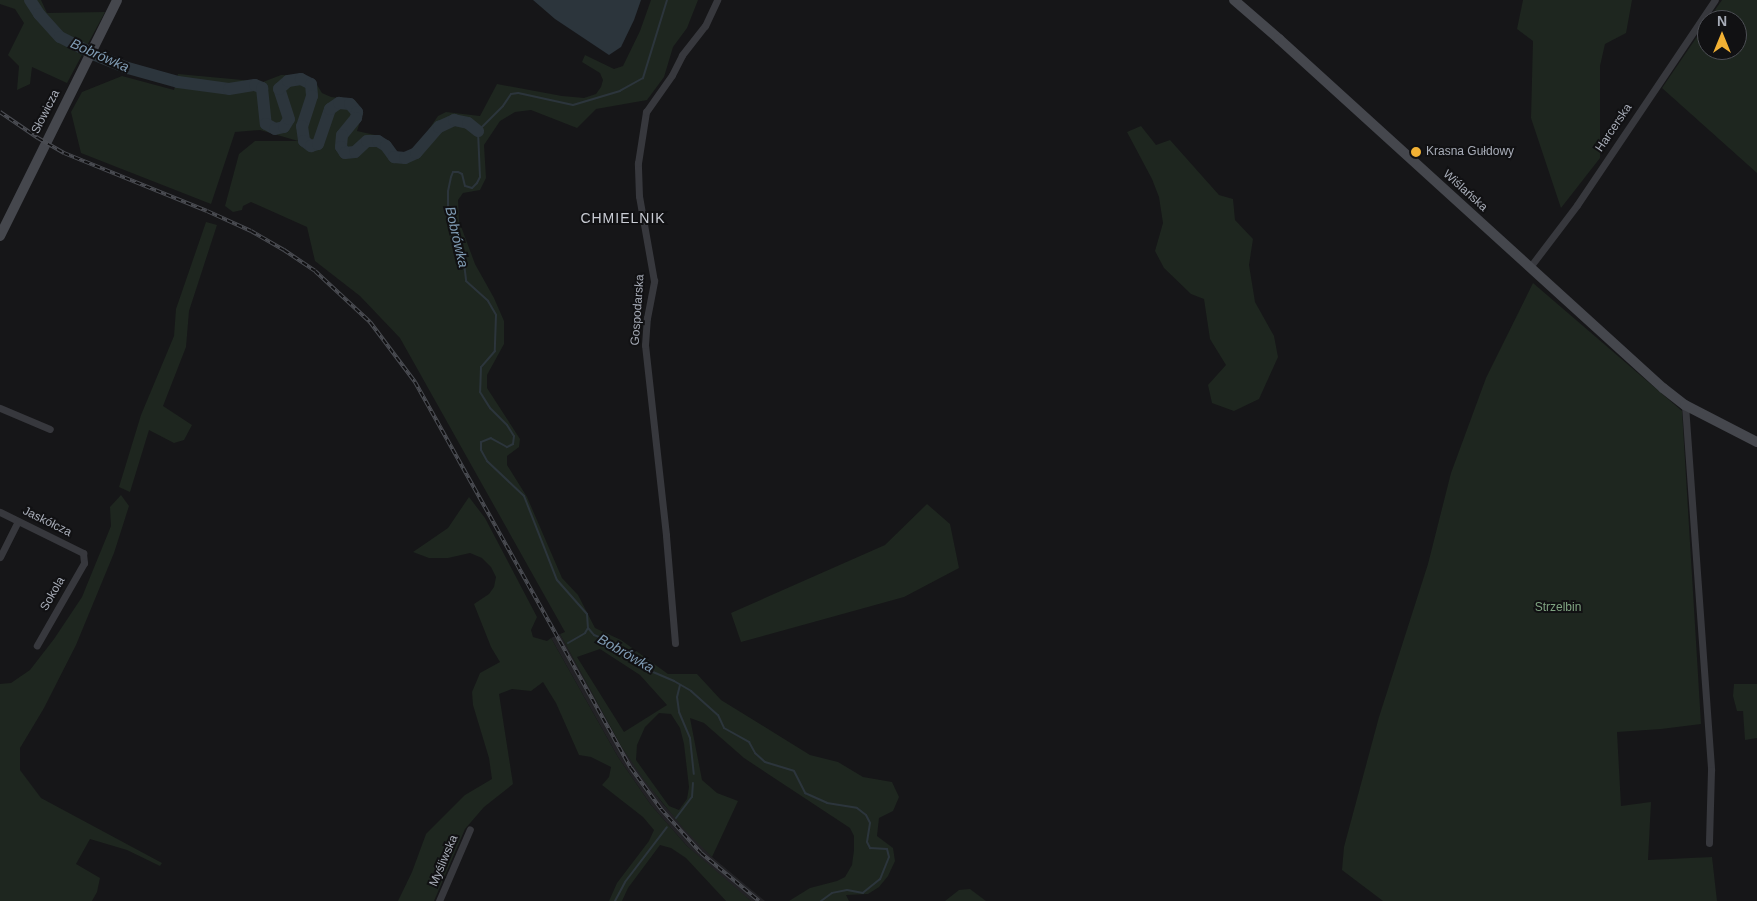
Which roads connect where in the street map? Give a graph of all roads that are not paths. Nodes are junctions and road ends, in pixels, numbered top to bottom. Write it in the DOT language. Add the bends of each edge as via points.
graph roads {
  1 [pos="117,0"];
  2 [pos="717,0"];
  3 [pos="1234,0"];
  4 [pos="1715,0"];
  5 [pos="0,236"];
  6 [pos="1530,268"];
  7 [pos="1682,403"];
  8 [pos="0,408"];
  9 [pos="50,429"];
  10 [pos="1757,442"];
  11 [pos="0,512"];
  12 [pos="18,521"];
  13 [pos="83,553"];
  14 [pos="0,557"];
  15 [pos="675,643"];
  16 [pos="37,645"];
  17 [pos="470,829"];
  18 [pos="1709,843"];
  19 [pos="439,901"];
  1 -- 5 [label="street, Słowicza"];
  2 -- 15 [label="street, Gospodarska" via="705,26 682,55 646,112 638,163 638,196 654,280 646,345"];
  3 -- 6 [label="street, Wiślańska"];
  4 -- 6 [label="street, Harcerska" via="1577,206"];
  6 -- 7 [label="street, Wiślańska"];
  7 -- 10 [label="street, Wiślańska"];
  7 -- 18 [label="street" via="1710,770"];
  8 -- 9 [label="street"];
  11 -- 12 [label="street, Jaskółcza"];
  12 -- 13 [label="street, Jaskółcza"];
  12 -- 14 [label="street"];
  13 -- 16 [label="street, Sokola" via="84,563"];
  17 -- 19 [label="street, Myśliwska"];
}
